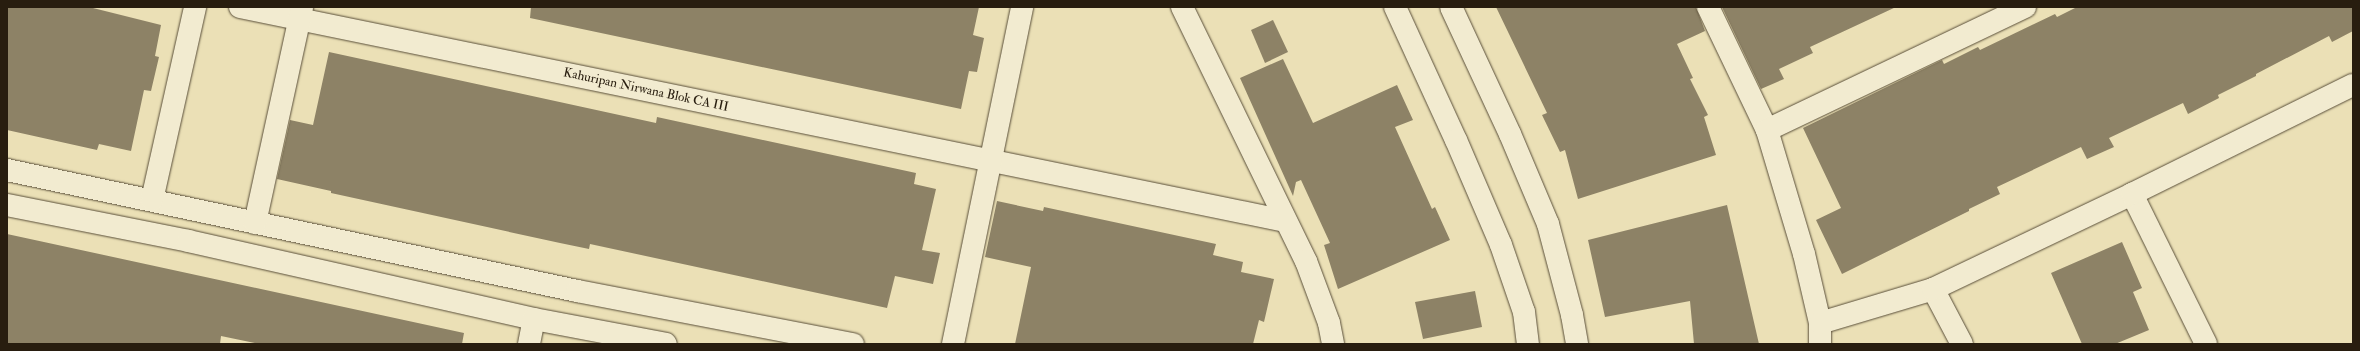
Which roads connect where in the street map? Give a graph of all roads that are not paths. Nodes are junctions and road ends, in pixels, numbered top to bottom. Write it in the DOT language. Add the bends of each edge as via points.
graph roads {
  1 [pos="195,7"];
  2 [pos="240,7"];
  3 [pos="1022,7"];
  4 [pos="1182,7"];
  5 [pos="1395,7"];
  6 [pos="1451,7"];
  7 [pos="1708,7"];
  8 [pos="2025,7"];
  9 [pos="301,13"];
  10 [pos="2353,85"];
  11 [pos="1767,130"];
  12 [pos="992,161"];
  13 [pos="7,170"];
  14 [pos="2132,194"];
  15 [pos="152,200"];
  16 [pos="7,205"];
  17 [pos="192,208"];
  18 [pos="1285,221"];
  19 [pos="255,223"];
  20 [pos="188,241"];
  21 [pos="1933,289"];
  22 [pos="534,319"];
  23 [pos="1820,334"];
  24 [pos="643,342"];
  25 [pos="528,344"];
  26 [pos="666,344"];
  27 [pos="853,344"];
  28 [pos="953,344"];
  29 [pos="1333,344"];
  30 [pos="1528,344"];
  31 [pos="1577,344"];
  32 [pos="1962,344"];
  33 [pos="2206,344"];
  1 -- 15 [label="street"];
  2 -- 9 [label="street, Kahuripan Nirwana Blok CA III"];
  3 -- 12 [label="street"];
  4 -- 18 [label="street"];
  5 -- 30 [label="street" via="1501,245 1524,312"];
  6 -- 31 [label="street" via="1510,134 1548,224"];
  7 -- 11 [label="street"];
  8 -- 11 [label="street"];
  9 -- 12 [label="street, Kahuripan Nirwana Blok CA III"];
  9 -- 19 [label="street"];
  10 -- 14 [label="street"];
  11 -- 23 [label="street" via="1804,254"];
  12 -- 18 [label="street, Kahuripan Nirwana Blok CA III"];
  12 -- 28 [label="street"];
  13 -- 15 [label="street"];
  14 -- 21 [label="street"];
  14 -- 33 [label="street"];
  15 -- 17 [label="street"];
  16 -- 20 [label="street"];
  17 -- 19 [label="street"];
  17 -- 20 [label="street"];
  18 -- 29 [label="street" via="1306,261 1329,323"];
  19 -- 27 [label="street" via="577,291"];
  20 -- 22 [label="street"];
  21 -- 23 [label="street"];
  21 -- 32 [label="street"];
  22 -- 24 [label="street"];
  22 -- 25 [label="street"];
  24 -- 26 [label="street"];
}
